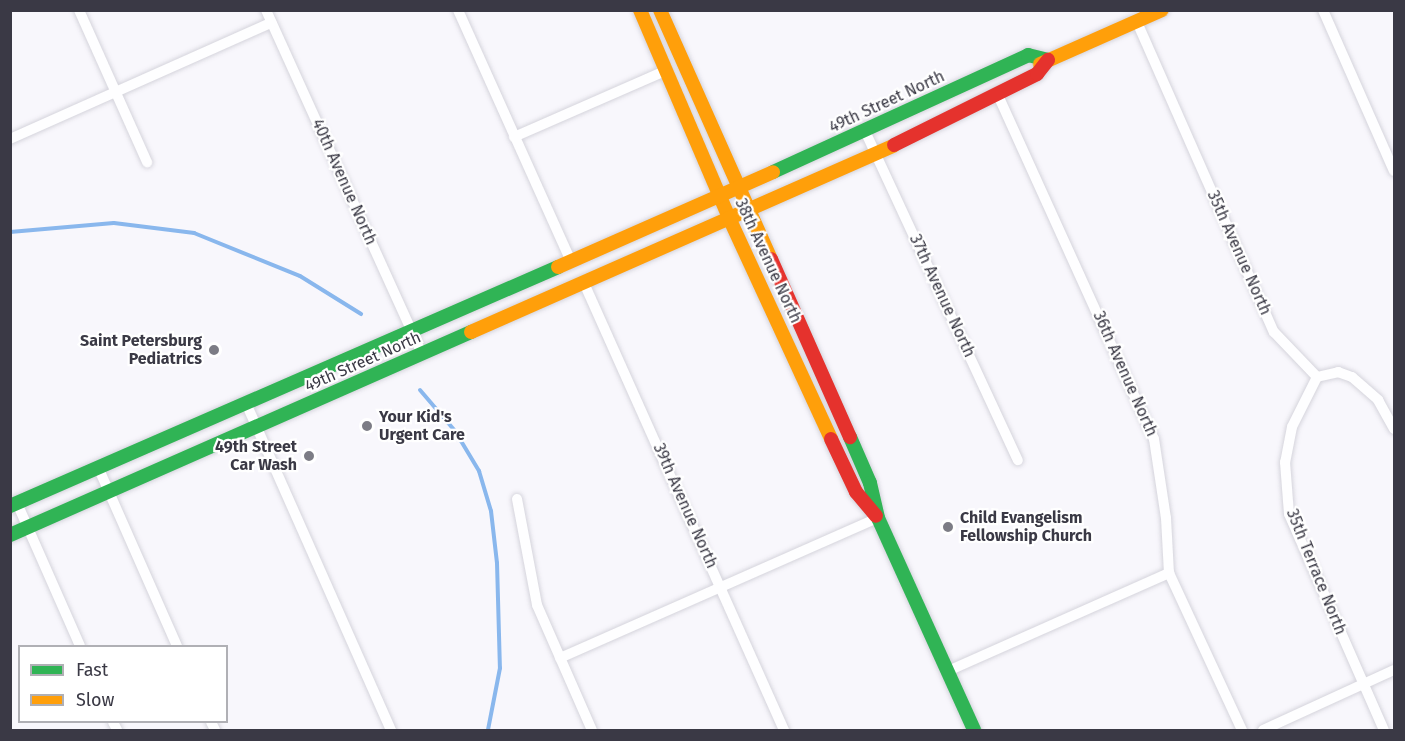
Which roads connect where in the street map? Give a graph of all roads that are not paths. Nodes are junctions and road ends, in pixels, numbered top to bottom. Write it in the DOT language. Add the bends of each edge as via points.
graph roads {
  1 [pos="79,10"];
  2 [pos="266,10"];
  3 [pos="640,10"];
  4 [pos="660,10"];
  5 [pos="1162,10"];
  6 [pos="1323,10"];
  7 [pos="462,12"];
  8 [pos="1137,22"];
  9 [pos="271,23"];
  10 [pos="1048,60"];
  11 [pos="665,71"];
  12 [pos="966,83"];
  13 [pos="997,93"];
  14 [pos="116,94"];
  15 [pos="865,131"];
  16 [pos="514,137"];
  17 [pos="10,139"];
  18 [pos="876,154"];
  19 [pos="147,162"];
  20 [pos="1395,171"];
  21 [pos="740,186"];
  22 [pos="720,196"];
  23 [pos="749,211"];
  24 [pos="730,220"];
  25 [pos="571,261"];
  26 [pos="584,283"];
  27 [pos="411,330"];
  28 [pos="422,354"];
  29 [pos="1317,377"];
  30 [pos="246,403"];
  31 [pos="257,427"];
  32 [pos="1395,429"];
  33 [pos="1018,460"];
  34 [pos="98,467"];
  35 [pos="109,492"];
  36 [pos="517,499"];
  37 [pos="14,504"];
  38 [pos="878,518"];
  39 [pos="28,527"];
  40 [pos="10,535"];
  41 [pos="1169,573"];
  42 [pos="721,588"];
  43 [pos="80,645"];
  44 [pos="177,645"];
  45 [pos="560,658"];
  46 [pos="1395,670"];
  47 [pos="948,671"];
  48 [pos="1364,685"];
  49 [pos="391,730"];
  50 [pos="592,730"];
  51 [pos="784,730"];
  52 [pos="974,730"];
  53 [pos="1242,730"];
  54 [pos="1263,730"];
  55 [pos="1384,730"];
  1 -- 14 [label="street"];
  2 -- 9 [label="street, 40th Avenue North"];
  3 -- 11 [label="main road, 38th Avenue North"];
  4 -- 21 [label="main road, 38th Avenue North"];
  5 -- 8 [label="main road, 49th Street North"];
  6 -- 20 [label="street"];
  7 -- 16 [label="street"];
  8 -- 10 [label="main road, 49th Street North"];
  8 -- 29 [label="street, 35th Avenue North" via="1275,332"];
  9 -- 14 [label="street"];
  9 -- 27 [label="street, 40th Avenue North"];
  10 -- 12 [label="main road, 49th Street North" via="1028,55"];
  10 -- 13 [label="main road, 49th Street North" via="1037,74"];
  11 -- 16 [label="street"];
  11 -- 22 [label="main road, 38th Avenue North"];
  12 -- 13 [label="main road"];
  12 -- 15 [label="main road, 49th Street North"];
  13 -- 18 [label="main road, 49th Street North"];
  13 -- 41 [label="street, 36th Avenue North" via="1154,439 1166,518"];
  14 -- 17 [label="street"];
  14 -- 19 [label="street"];
  15 -- 18 [label="street, 37th Avenue North"];
  15 -- 21 [label="main road, 49th Street North"];
  16 -- 25 [label="street"];
  18 -- 23 [label="main road, 49th Street North"];
  18 -- 33 [label="street, 37th Avenue North"];
  21 -- 22 [label="main road, 49th Street North"];
  21 -- 23 [label="main road, 38th Avenue North"];
  22 -- 24 [label="main road, 38th Avenue North"];
  22 -- 25 [label="main road, 49th Street North"];
  23 -- 24 [label="main road, 49th Street North"];
  23 -- 38 [label="main road, 38th Avenue North" via="870,483"];
  24 -- 26 [label="main road, 49th Street North"];
  24 -- 38 [label="main road, 38th Avenue North" via="856,492"];
  25 -- 27 [label="main road, 49th Street North"];
  26 -- 28 [label="main road, 49th Street North"];
  26 -- 42 [label="street, 39th Avenue North"];
  27 -- 28 [label="street, 40th Avenue North"];
  27 -- 30 [label="main road, 49th Street North"];
  28 -- 31 [label="main road, 49th Street North"];
  29 -- 32 [label="street" via="1338,372 1352,377 1378,400"];
  29 -- 48 [label="street, 35th Terrace North" via="1292,427 1285,462 1288,504 1293,525"];
  30 -- 31 [label="street"];
  30 -- 34 [label="main road, 49th Street North"];
  31 -- 35 [label="main road, 49th Street North"];
  31 -- 49 [label="street"];
  34 -- 35 [label="street"];
  34 -- 37 [label="main road, 49th Street North"];
  35 -- 39 [label="main road, 49th Street North"];
  35 -- 44 [label="street"];
  36 -- 45 [label="street" via="537,605"];
  37 -- 39 [label="street"];
  38 -- 42 [label="street"];
  38 -- 47 [label="main road, 38th Avenue North"];
  39 -- 40 [label="main road, 49th Street North"];
  39 -- 43 [label="street"];
  41 -- 47 [label="street"];
  41 -- 53 [label="street, 36th Avenue North"];
  42 -- 45 [label="street"];
  42 -- 51 [label="street, 39th Avenue North"];
  45 -- 50 [label="street"];
  46 -- 48 [label="street"];
  47 -- 52 [label="main road, 38th Avenue North"];
  48 -- 54 [label="street"];
  48 -- 55 [label="street, 35th Terrace North"];
}
